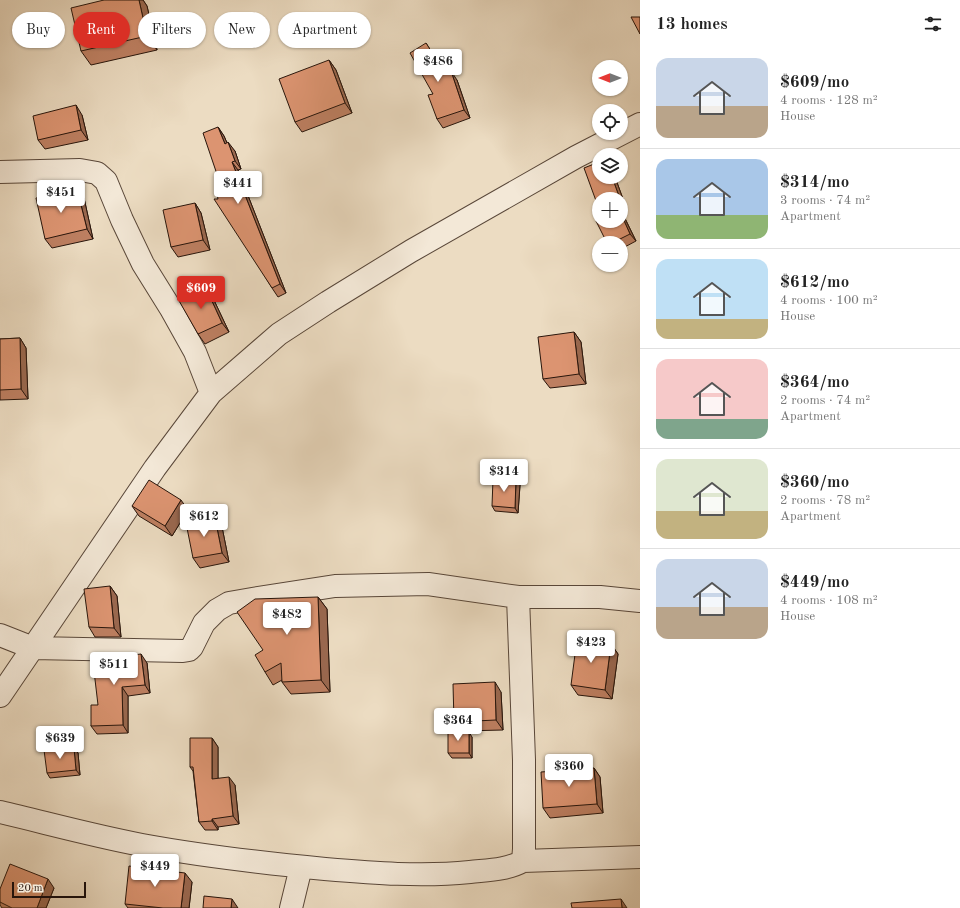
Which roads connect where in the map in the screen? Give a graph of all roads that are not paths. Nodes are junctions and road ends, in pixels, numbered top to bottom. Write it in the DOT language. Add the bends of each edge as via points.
graph roads {
  1 [pos="640,124"];
  2 [pos="0,172"];
  3 [pos="211,393"];
  4 [pos="518,597"];
  5 [pos="640,601"];
  6 [pos="0,635"];
  7 [pos="33,648"];
  8 [pos="0,696"];
  9 [pos="0,812"];
  10 [pos="640,857"];
  11 [pos="522,861"];
  12 [pos="301,867"];
  13 [pos="291,908"];
  1 -- 3 [label="street" via="556,168 328,302 279,334"];
  2 -- 3 [label="street" via="80,170 97,173 106,181 143,264 195,352"];
  3 -- 7 [label="street" via="155,468"];
  4 -- 5 [label="street" via="600,597"];
  4 -- 7 [label="street" via="428,584 335,586 229,603 217,610 204,623 189,650"];
  4 -- 11 [label="street" via="524,760"];
  6 -- 7 [label="street"];
  7 -- 8 [label="street"];
  9 -- 12 [label="street" via="141,844 216,857"];
  10 -- 11 [label="street"];
  11 -- 12 [label="street" via="505,868 441,875"];
  12 -- 13 [label="street"];
}
